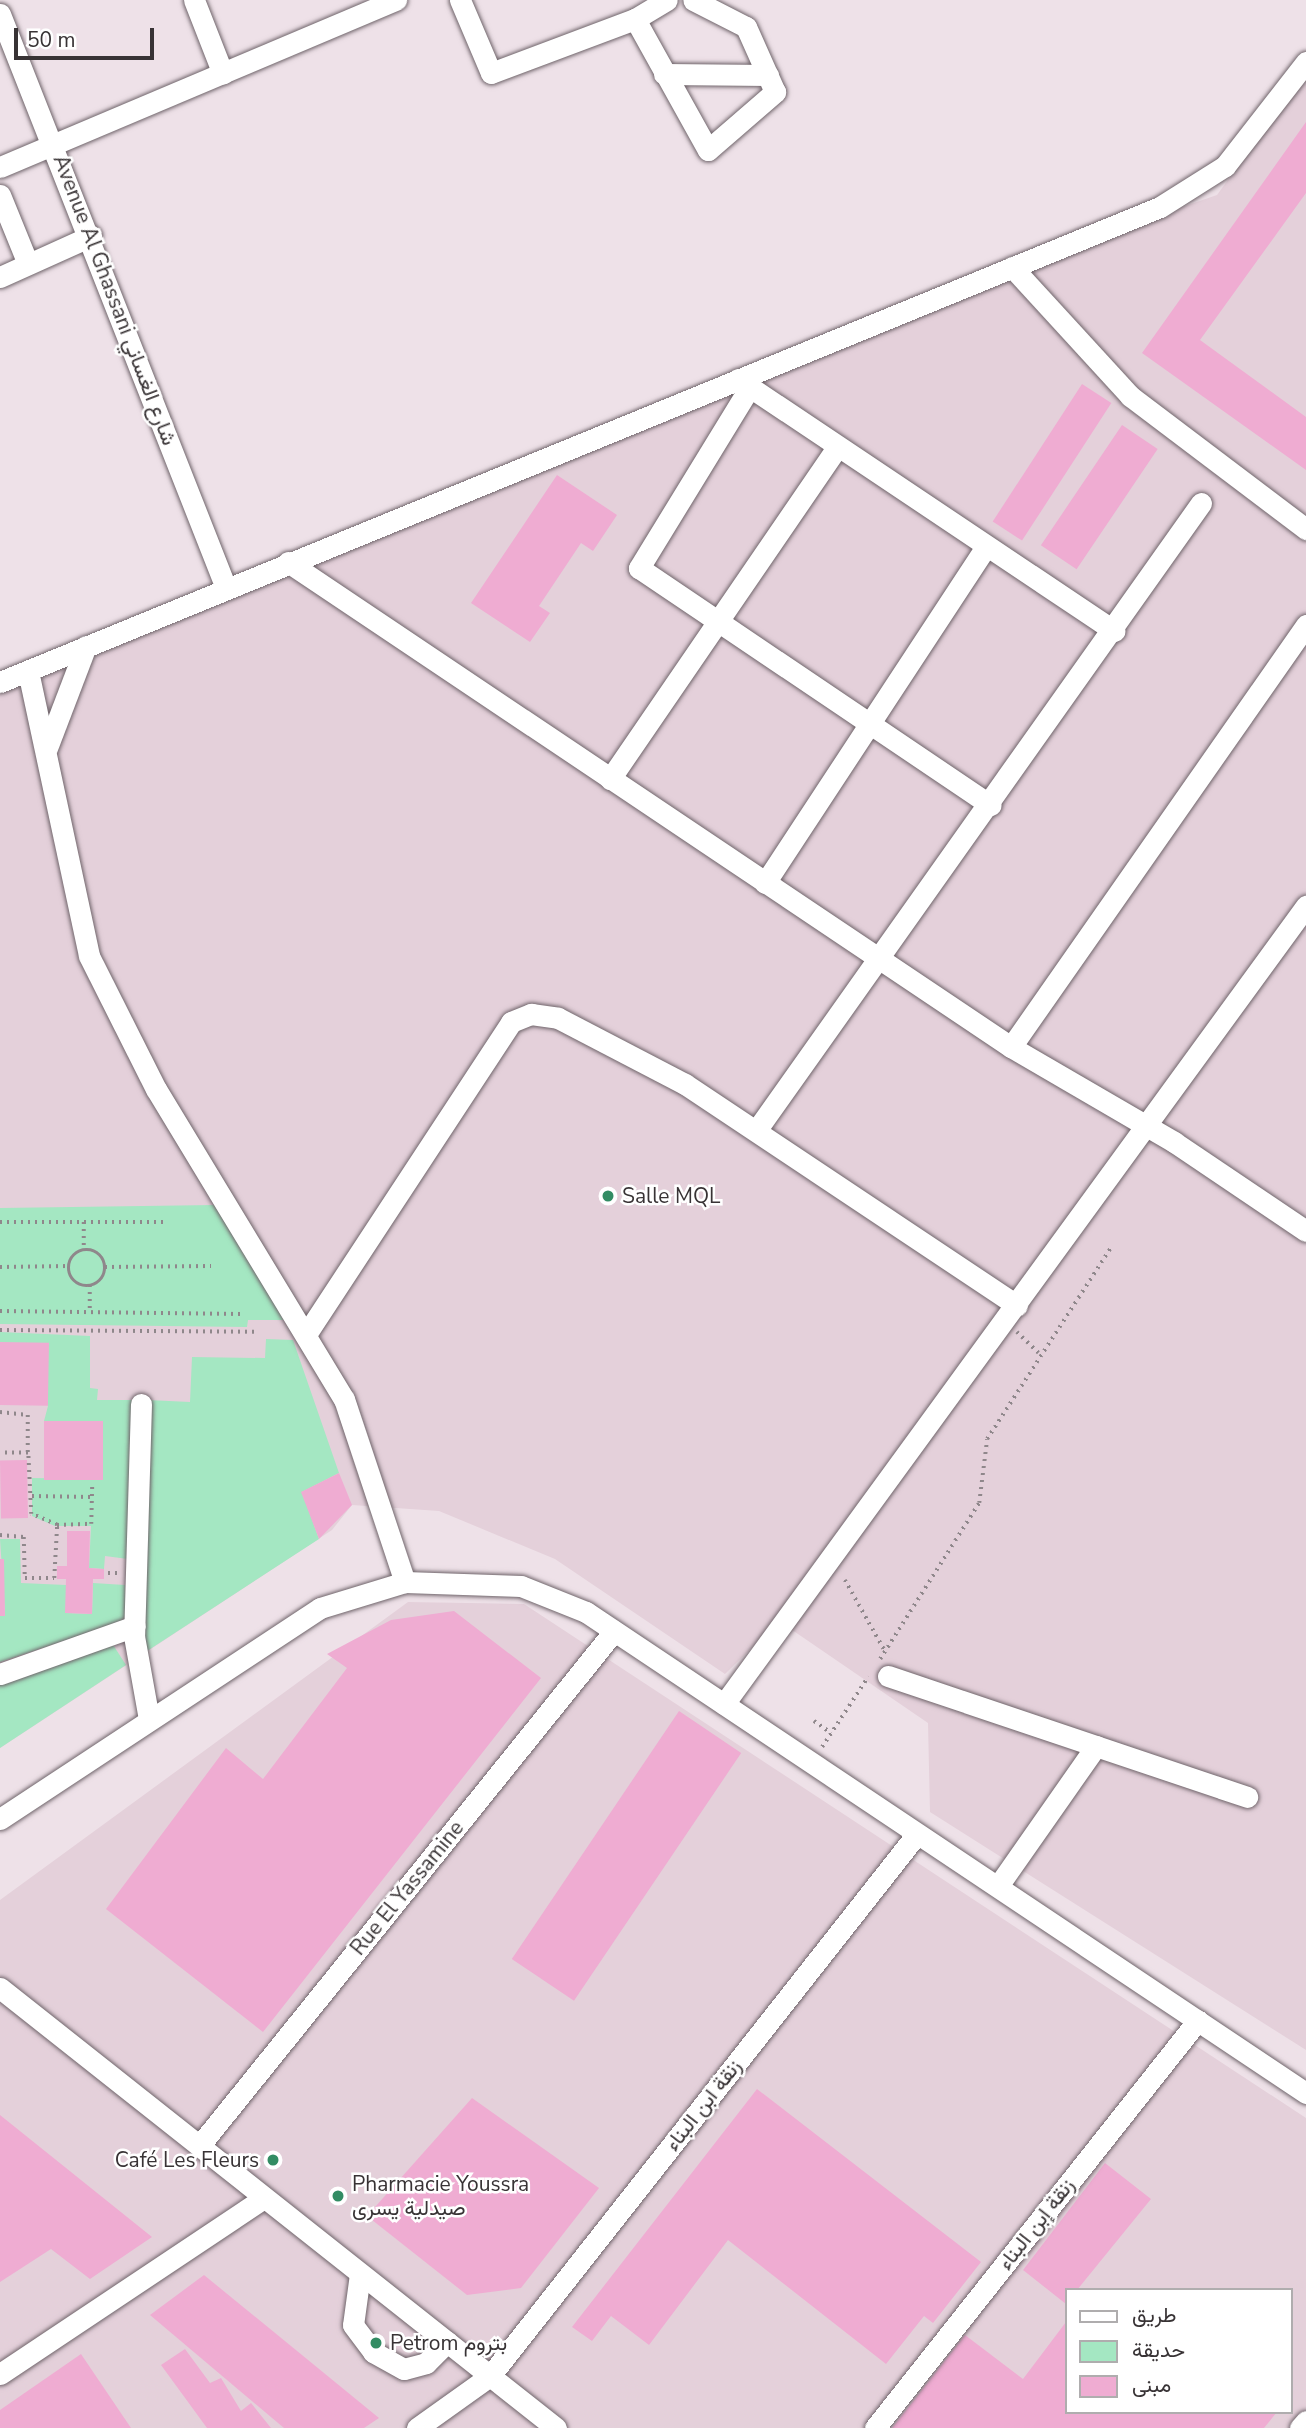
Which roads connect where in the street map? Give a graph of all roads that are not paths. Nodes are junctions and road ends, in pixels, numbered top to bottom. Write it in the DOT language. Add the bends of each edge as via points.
graph roads {
  1 [pos="194,0"];
  2 [pos="396,0"];
  3 [pos="460,0"];
  4 [pos="667,0"];
  5 [pos="694,0"];
  6 [pos="0,14"];
  7 [pos="635,19"];
  8 [pos="8,56"];
  9 [pos="1306,62"];
  10 [pos="223,74"];
  11 [pos="664,74"];
  12 [pos="768,75"];
  13 [pos="54,146"];
  14 [pos="0,167"];
  15 [pos="0,195"];
  16 [pos="91,236"];
  17 [pos="28,264"];
  18 [pos="1012,267"];
  19 [pos="0,277"];
  20 [pos="742,383"];
  21 [pos="837,447"];
  22 [pos="1201,503"];
  23 [pos="1306,529"];
  24 [pos="986,547"];
  25 [pos="288,562"];
  26 [pos="226,588"];
  27 [pos="716,624"];
  28 [pos="1306,625"];
  29 [pos="1114,631"];
  30 [pos="86,646"];
  31 [pos="28,671"];
  32 [pos="0,682"];
  33 [pos="870,725"];
  34 [pos="47,748"];
  35 [pos="610,779"];
  36 [pos="991,804"];
  37 [pos="765,884"];
  38 [pos="1306,906"];
  39 [pos="881,960"];
  40 [pos="1011,1047"];
  41 [pos="758,1128"];
  42 [pos="1146,1131"];
  43 [pos="1306,1231"];
  44 [pos="1011,1313"];
  45 [pos="307,1333"];
  46 [pos="141,1404"];
  47 [pos="405,1582"];
  48 [pos="135,1626"];
  49 [pos="614,1630"];
  50 [pos="879,1670"];
  51 [pos="0,1674"];
  52 [pos="724,1704"];
  53 [pos="149,1718"];
  54 [pos="1096,1746"];
  55 [pos="1247,1797"];
  56 [pos="0,1819"];
  57 [pos="916,1835"];
  58 [pos="998,1886"];
  59 [pos="0,1987"];
  60 [pos="1198,2020"];
  61 [pos="1306,2093"];
  62 [pos="200,2145"];
  63 [pos="264,2198"];
  64 [pos="360,2274"];
  65 [pos="447,2342"];
  66 [pos="0,2374"];
  67 [pos="490,2376"];
  68 [pos="1306,2421"];
  69 [pos="416,2428"];
  70 [pos="556,2428"];
  71 [pos="875,2428"];
  72 [pos="1300,2428"];
  1 -- 10 [label="street"];
  2 -- 10 [label="street"];
  3 -- 7 [label="street" via="491,73"];
  4 -- 7 [label="street"];
  5 -- 12 [label="street" via="746,27"];
  6 -- 8 [label="street, Avenue Al Ghassani شارع الغساني"];
  7 -- 11 [label="street"];
  8 -- 13 [label="street, Avenue Al Ghassani شارع الغساني"];
  9 -- 18 [label="street" via="1242,146 1195,187"];
  10 -- 13 [label="street"];
  11 -- 12 [label="street"];
  11 -- 12 [label="street" via="708,150 775,92"];
  13 -- 14 [label="street"];
  13 -- 16 [label="street, Avenue Al Ghassani شارع الغساني"];
  15 -- 17 [label="street"];
  16 -- 17 [label="street"];
  16 -- 26 [label="street, Avenue Al Ghassani شارع الغساني"];
  17 -- 19 [label="street"];
  18 -- 20 [label="street"];
  18 -- 23 [label="street" via="1130,396"];
  20 -- 21 [label="street"];
  20 -- 25 [label="street"];
  20 -- 27 [label="street" via="639,561 642,570"];
  21 -- 24 [label="street"];
  21 -- 27 [label="street"];
  22 -- 29 [label="street"];
  24 -- 29 [label="street"];
  24 -- 33 [label="street"];
  25 -- 26 [label="street"];
  25 -- 35 [label="street"];
  26 -- 30 [label="street"];
  27 -- 33 [label="street"];
  27 -- 35 [label="street"];
  28 -- 40 [label="street"];
  29 -- 36 [label="street"];
  30 -- 31 [label="street"];
  30 -- 34 [label="street"];
  31 -- 32 [label="street"];
  31 -- 34 [label="street"];
  33 -- 36 [label="street"];
  33 -- 37 [label="street"];
  34 -- 45 [label="street" via="83,931 116,1019"];
  35 -- 37 [label="street"];
  36 -- 39 [label="street"];
  37 -- 39 [label="street"];
  38 -- 42 [label="street"];
  39 -- 40 [label="street"];
  39 -- 41 [label="street"];
  40 -- 42 [label="street"];
  41 -- 44 [label="street"];
  41 -- 45 [label="street" via="558,1018 518,1017"];
  42 -- 43 [label="street" via="1174,1142"];
  42 -- 44 [label="street"];
  44 -- 52 [label="street"];
  45 -- 47 [label="street" via="344,1399"];
  46 -- 48 [label="street"];
  47 -- 49 [label="street" via="521,1586 555,1596"];
  47 -- 53 [label="street" via="320,1608"];
  48 -- 51 [label="street"];
  48 -- 53 [label="street"];
  49 -- 52 [label="street"];
  49 -- 62 [label="street, Rue El Yassamine"];
  50 -- 54 [label="street"];
  52 -- 57 [label="street"];
  53 -- 56 [label="street"];
  54 -- 55 [label="street"];
  54 -- 58 [label="street"];
  57 -- 58 [label="street"];
  57 -- 67 [label="street, زنقة ابن البناء"];
  58 -- 60 [label="street"];
  59 -- 62 [label="street"];
  60 -- 61 [label="street"];
  60 -- 71 [label="street, زنقة إبن البناء"];
  62 -- 63 [label="street"];
  63 -- 64 [label="street"];
  63 -- 66 [label="street"];
  64 -- 65 [label="street"];
  64 -- 65 [label="street" via="353,2325 373,2352 404,2369 426,2363"];
  65 -- 67 [label="street"];
  67 -- 69 [label="street, زنقة ابن البناء"];
  67 -- 70 [label="street"];
  68 -- 72 [label="street"];
}
